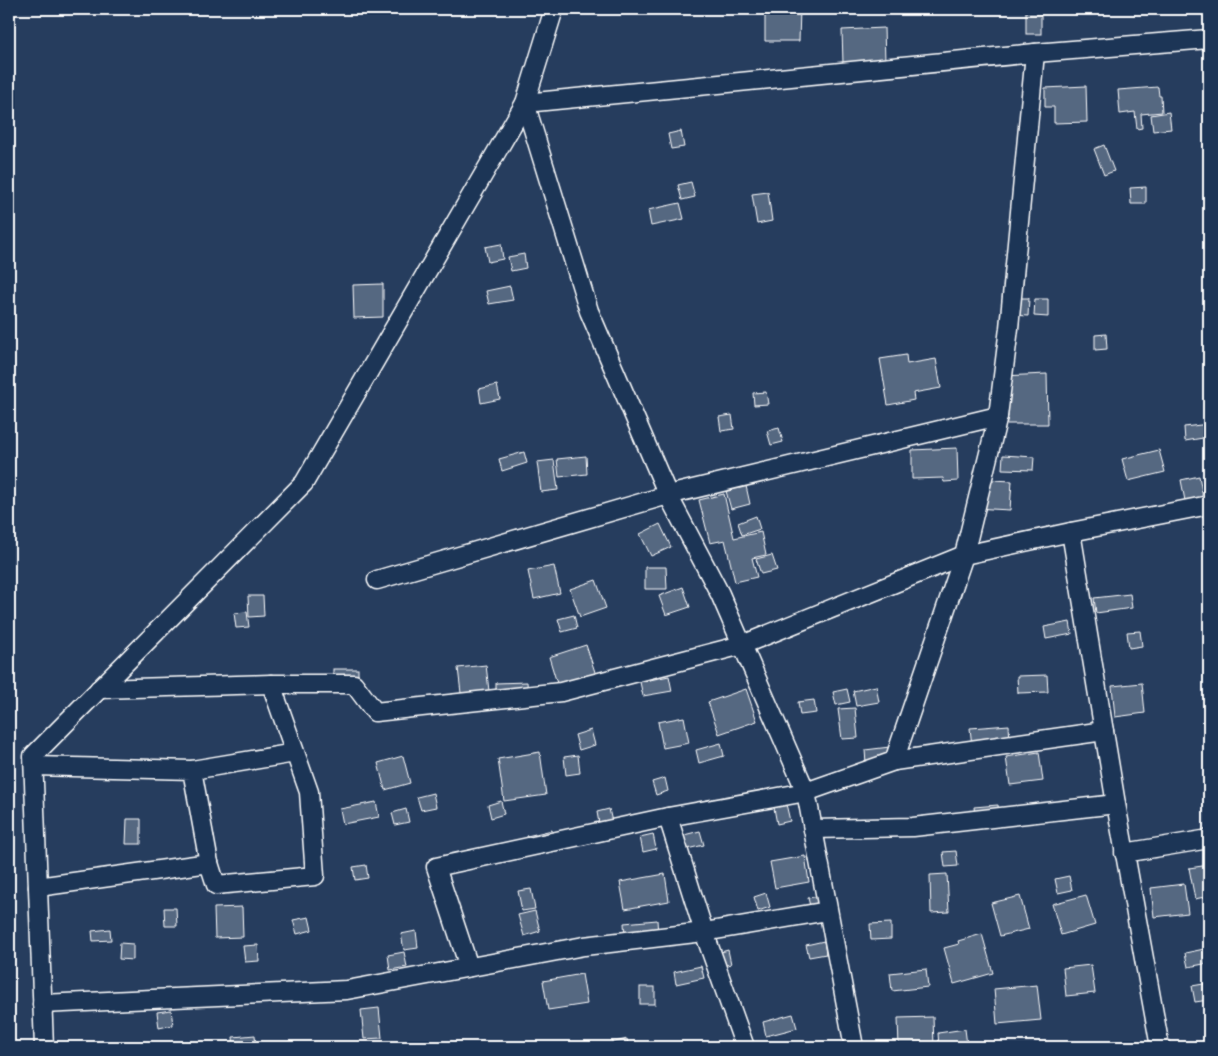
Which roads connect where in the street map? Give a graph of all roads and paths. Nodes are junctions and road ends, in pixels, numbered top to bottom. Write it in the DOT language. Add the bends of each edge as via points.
graph roads {
  1 [pos="554,9"];
  2 [pos="1209,39"];
  3 [pos="1035,53"];
  4 [pos="525,103"];
  5 [pos="998,416"];
  6 [pos="668,495"];
  7 [pos="1209,505"];
  8 [pos="1071,532"];
  9 [pos="964,556"];
  10 [pos="377,580"];
  11 [pos="742,645"];
  12 [pos="271,684"];
  13 [pos="99,689"];
  14 [pos="1104,731"];
  15 [pos="295,753"];
  16 [pos="894,761"];
  17 [pos="34,766"];
  18 [pos="192,770"];
  19 [pos="806,792"];
  20 [pos="1116,804"];
  21 [pos="668,817"];
  22 [pos="813,829"];
  23 [pos="1209,839"];
  24 [pos="1124,853"];
  25 [pos="209,863"];
  26 [pos="38,887"];
  27 [pos="828,911"];
  28 [pos="704,932"];
  29 [pos="469,967"];
  30 [pos="42,1004"];
  31 [pos="44,1047"];
  32 [pos="745,1047"];
  33 [pos="854,1047"];
  34 [pos="1160,1047"];
  1 -- 4 [label="street"];
  2 -- 3 [label="street"];
  3 -- 4 [label="street"];
  3 -- 5 [label="street"];
  4 -- 6 [label="street" via="589,311"];
  4 -- 13 [label="street" via="304,483"];
  5 -- 6 [label="street"];
  5 -- 9 [label="street"];
  6 -- 10 [label="street"];
  6 -- 11 [label="street" via="720,594"];
  7 -- 8 [label="street"];
  8 -- 9 [label="street"];
  8 -- 14 [label="street"];
  9 -- 11 [label="street"];
  9 -- 16 [label="street"];
  11 -- 12 [label="street" via="561,692 375,712 354,684"];
  11 -- 19 [label="street"];
  12 -- 13 [label="street"];
  12 -- 15 [label="street"];
  13 -- 17 [label="street" via="33,756"];
  14 -- 16 [label="street"];
  14 -- 20 [label="street"];
  15 -- 18 [label="street"];
  15 -- 25 [label="street" via="309,792 315,876 216,885"];
  16 -- 19 [label="street"];
  17 -- 18 [label="street"];
  17 -- 26 [label="street"];
  18 -- 25 [label="street"];
  19 -- 21 [label="street"];
  19 -- 22 [label="street"];
  20 -- 22 [label="street" via="913,827"];
  20 -- 24 [label="street"];
  21 -- 28 [label="street"];
  21 -- 29 [label="street" via="436,867"];
  22 -- 27 [label="street"];
  23 -- 24 [label="street"];
  24 -- 34 [label="street"];
  25 -- 26 [label="street"];
  26 -- 30 [label="street"];
  27 -- 28 [label="street"];
  27 -- 33 [label="street"];
  28 -- 29 [label="street" via="584,946"];
  28 -- 32 [label="street"];
  29 -- 30 [label="street" via="346,990"];
  30 -- 31 [label="street"];
}
